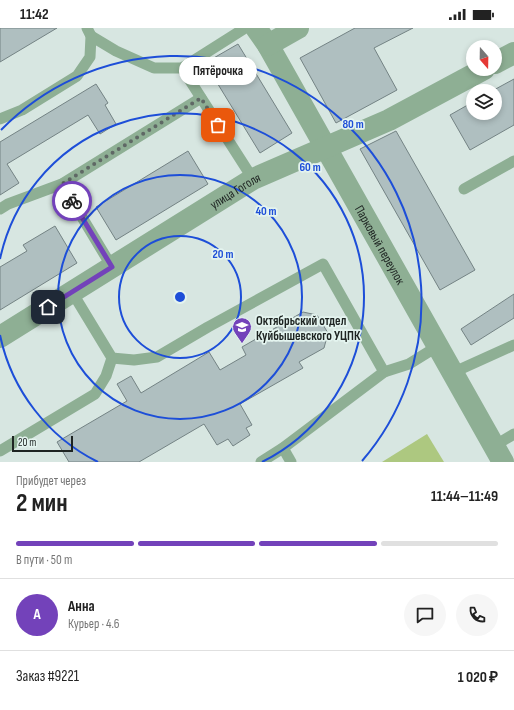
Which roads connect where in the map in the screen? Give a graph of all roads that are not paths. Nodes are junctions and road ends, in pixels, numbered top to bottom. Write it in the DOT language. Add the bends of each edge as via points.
graph roads {
  1 [pos="244,28"];
  2 [pos="298,28"];
  3 [pos="89,32"];
  4 [pos="262,36"];
  5 [pos="514,53"];
  6 [pos="502,59"];
  7 [pos="182,68"];
  8 [pos="471,76"];
  9 [pos="201,98"];
  10 [pos="0,119"];
  11 [pos="325,148"];
  12 [pos="514,161"];
  13 [pos="252,179"];
  14 [pos="62,184"];
  15 [pos="464,189"];
  16 [pos="0,209"];
  17 [pos="112,267"];
  18 [pos="72,292"];
  19 [pos="0,337"];
  20 [pos="514,344"];
  21 [pos="438,346"];
  22 [pos="112,358"];
  23 [pos="384,372"];
  24 [pos="452,373"];
  25 [pos="514,434"];
  26 [pos="283,448"];
  27 [pos="0,450"];
  28 [pos="498,454"];
  29 [pos="261,462"];
  30 [pos="291,462"];
  1 -- 7 [label="lane"];
  2 -- 4 [label="street"];
  3 -- 7 [label="lane" via="116,51 154,68"];
  3 -- 10 [label="lane" via="90,57 77,76 22,110"];
  4 -- 11 [label="street, Парковый переулок"];
  5 -- 6 [label="street"];
  7 -- 9 [label="lane"];
  8 -- 11 [label="street, улица Гоголя" via="389,120"];
  9 -- 13 [label="lane"];
  9 -- 14 [label="lane"];
  11 -- 13 [label="street, улица Гоголя"];
  11 -- 21 [label="street, Парковый переулок"];
  12 -- 15 [label="lane"];
  13 -- 17 [label="street, улица Гоголя"];
  14 -- 16 [label="lane"];
  14 -- 17 [label="lane"];
  17 -- 18 [label="street, улица Гоголя"];
  18 -- 19 [label="street, улица Гоголя"];
  18 -- 22 [label="lane"];
  20 -- 24 [label="lane"];
  21 -- 23 [label="lane" via="408,364"];
  21 -- 24 [label="street, Парковый переулок"];
  22 -- 23 [label="lane" via="134,360 157,357 323,264"];
  22 -- 27 [label="lane" via="106,376 95,394"];
  23 -- 26 [label="lane"];
  24 -- 28 [label="street, Парковый переулок"];
  25 -- 28 [label="lane"];
  26 -- 29 [label="lane"];
  26 -- 30 [label="lane"];
}
